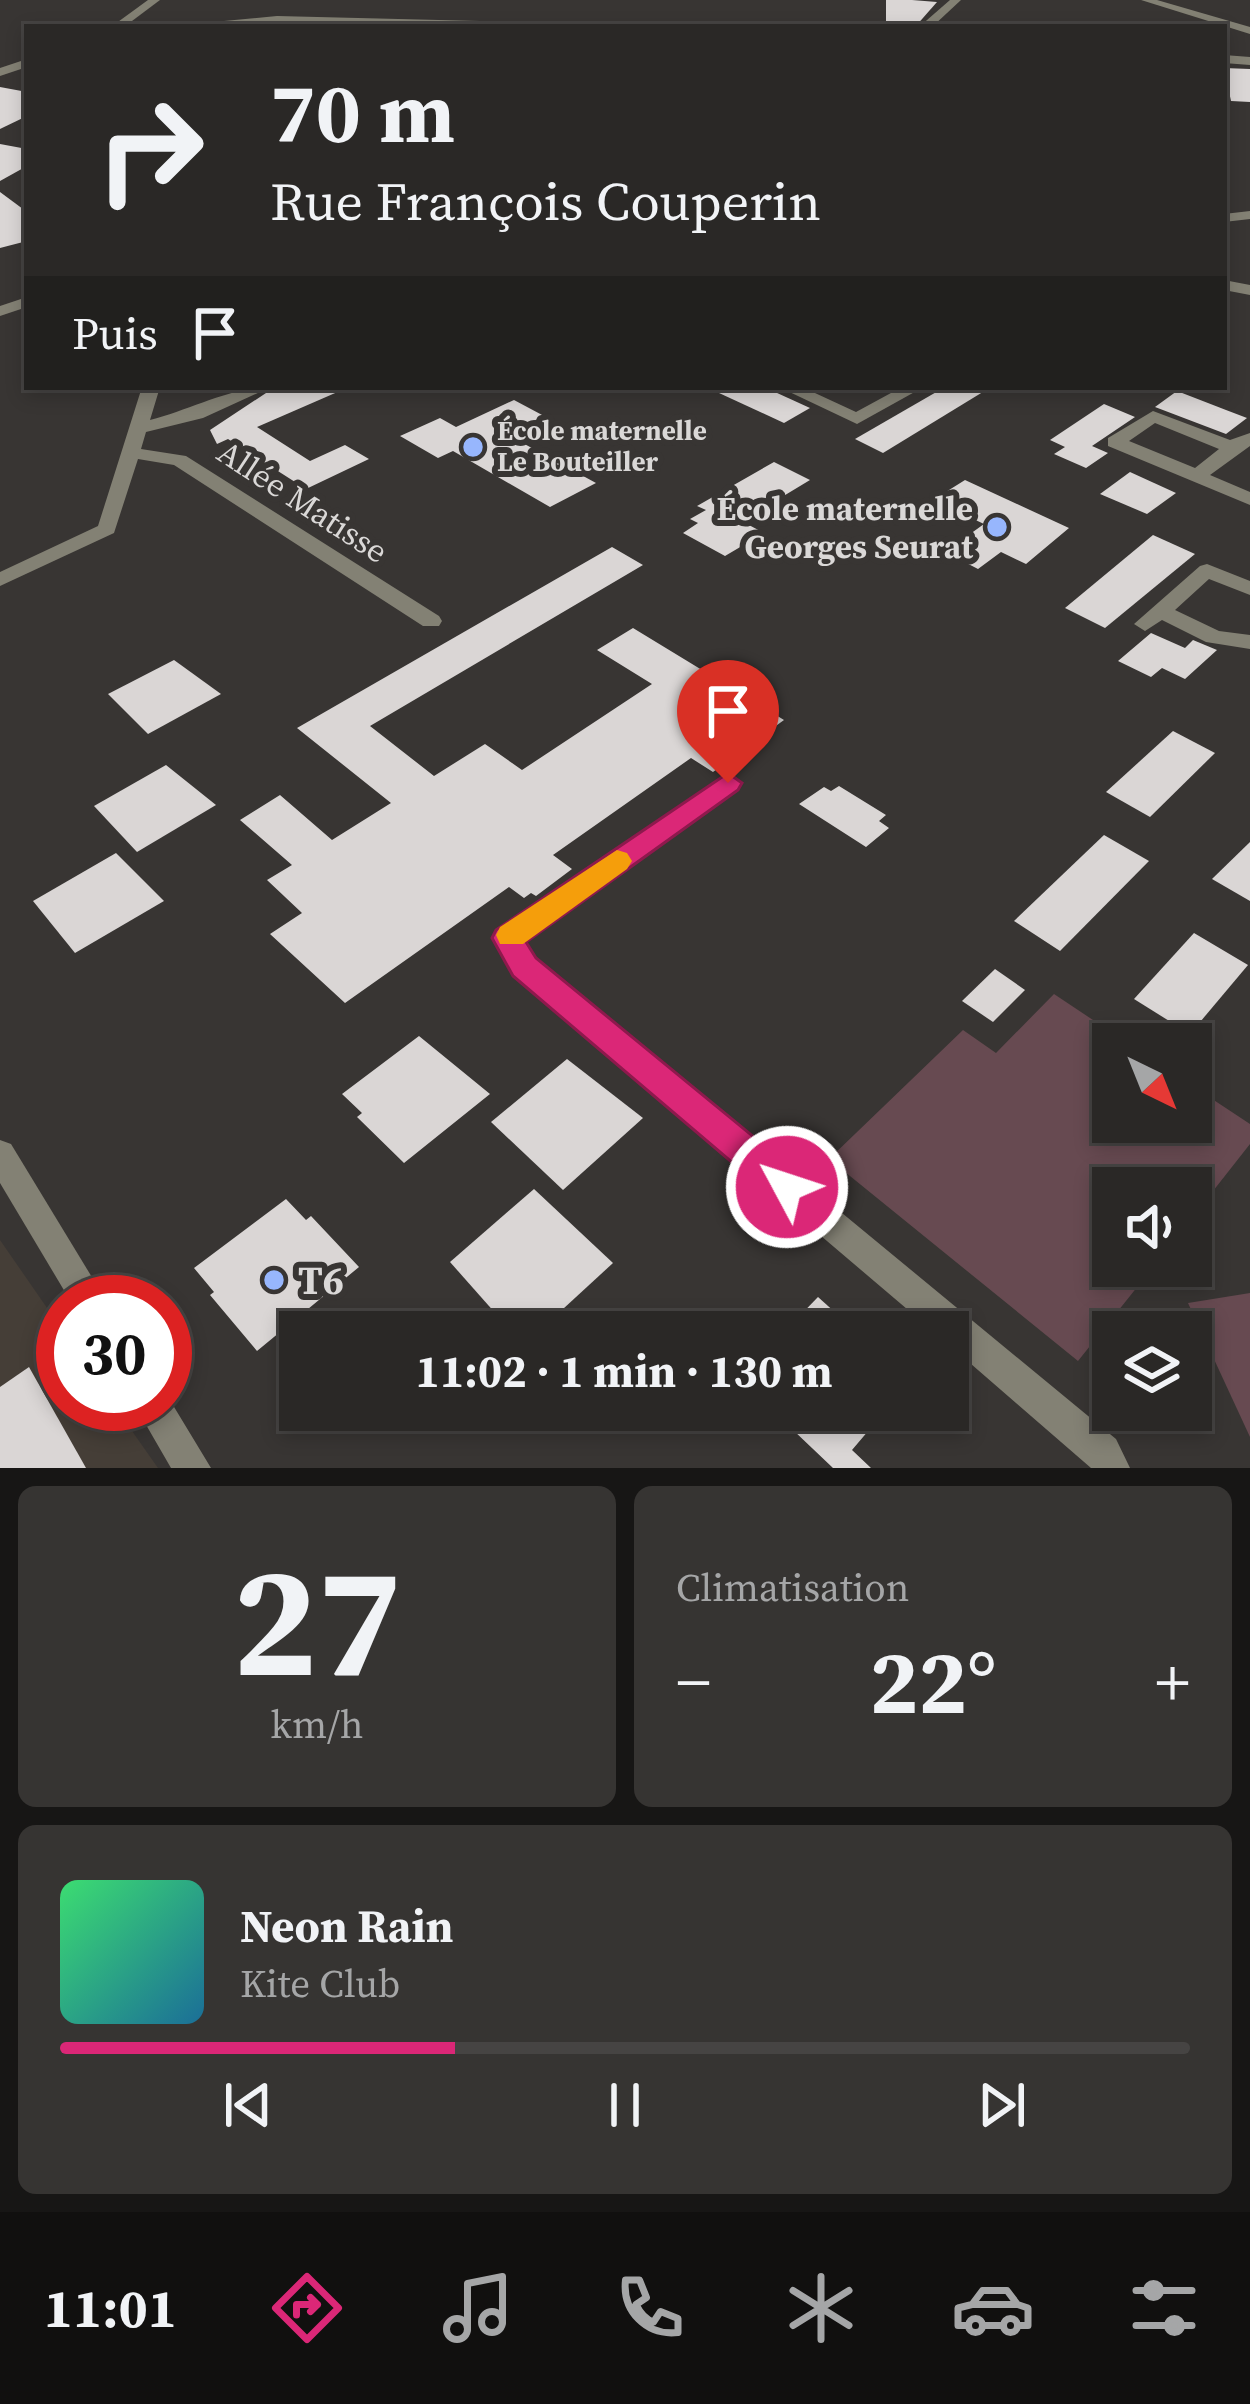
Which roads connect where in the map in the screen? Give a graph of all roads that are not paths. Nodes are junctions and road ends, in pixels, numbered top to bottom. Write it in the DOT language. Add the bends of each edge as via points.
graph roads {
  1 [pos="154,0"];
  2 [pos="956,0"];
  3 [pos="1146,0"];
  4 [pos="121,24"];
  5 [pos="928,24"];
  6 [pos="1227,24"];
  7 [pos="24,64"];
  8 [pos="0,68"];
  9 [pos="150,390"];
  10 [pos="255,390"];
  11 [pos="794,390"];
  12 [pos="909,390"];
  13 [pos="140,428"];
  14 [pos="1241,444"];
  15 [pos="134,453"];
  16 [pos="1197,476"];
  17 [pos="1250,499"];
  18 [pos="0,580"];
  19 [pos="1250,590"];
  20 [pos="431,622"];
  21 [pos="1248,637"];
  22 [pos="728,783"];
  23 [pos="0,1154"];
  24 [pos="74,1275"];
  25 [pos="169,1431"];
  26 [pos="192,1468"];
  27 [pos="1111,1468"];
  1 -- 4 [label="street"];
  2 -- 5 [label="street"];
  3 -- 6 [label="street"];
  7 -- 8 [label="street"];
  9 -- 13 [label="street"];
  10 -- 13 [label="street"];
  11 -- 12 [label="street" via="857,419"];
  13 -- 15 [label="street"];
  14 -- 16 [label="street"];
  14 -- 16 [label="street" via="1153,416 1115,442"];
  15 -- 18 [label="street" via="107,529"];
  15 -- 20 [label="street, Allée Matisse" via="179,460"];
  16 -- 17 [label="street"];
  19 -- 21 [label="street" via="1207,570 1153,618 1214,637"];
  22 -- 27 [label="street" via="507,938 524,967 1103,1452"];
  23 -- 24 [label="street"];
  25 -- 26 [label="street"];
}
